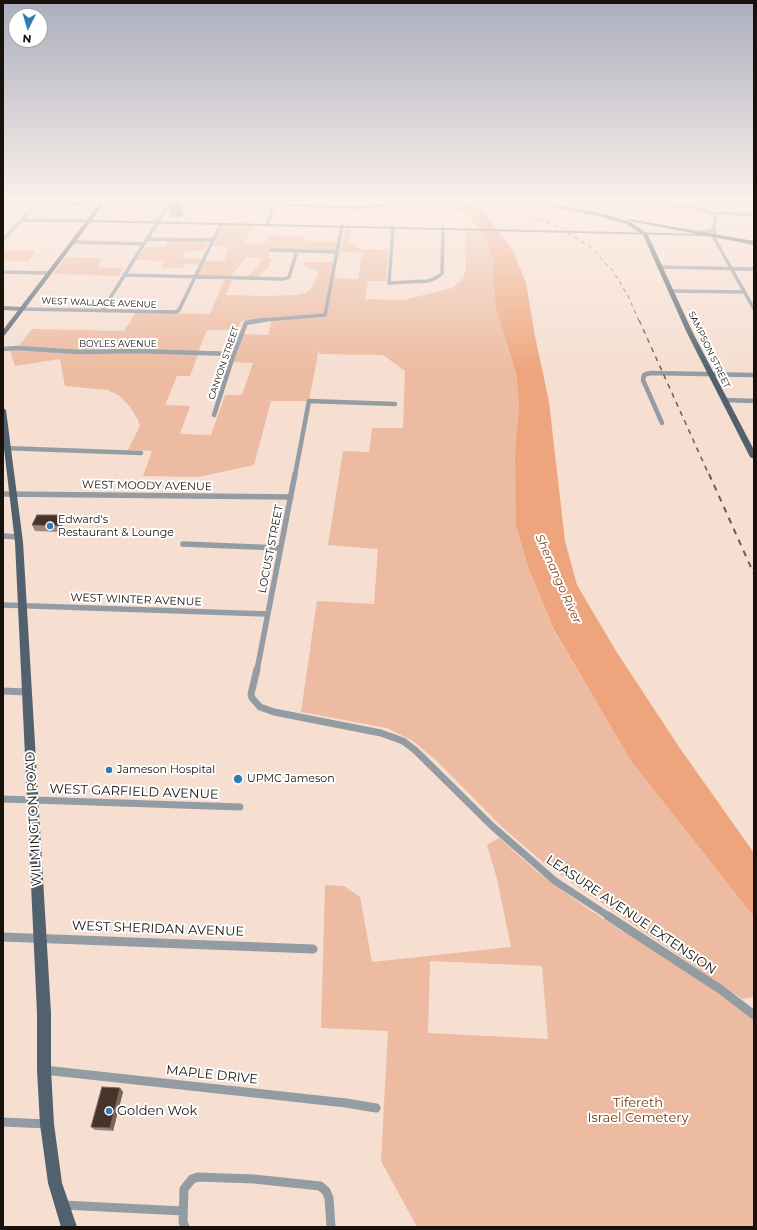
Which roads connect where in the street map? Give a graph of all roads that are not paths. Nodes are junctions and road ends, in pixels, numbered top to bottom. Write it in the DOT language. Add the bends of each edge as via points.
graph roads {
  1 [pos="63,256"];
  2 [pos="136,256"];
  3 [pos="206,256"];
  4 [pos="295,256"];
  5 [pos="337,256"];
  6 [pos="391,256"];
  7 [pos="443,256"];
  8 [pos="656,256"];
  9 [pos="725,256"];
  10 [pos="660,267"];
  11 [pos="731,268"];
  12 [pos="754,269"];
  13 [pos="3,272"];
  14 [pos="50,273"];
  15 [pos="124,275"];
  16 [pos="195,277"];
  17 [pos="671,290"];
  18 [pos="744,292"];
  19 [pos="3,308"];
  20 [pos="22,309"];
  21 [pos="754,309"];
  22 [pos="102,311"];
  23 [pos="3,334"];
  24 [pos="3,349"];
  25 [pos="234,354"];
  26 [pos="710,374"];
  27 [pos="754,375"];
  28 [pos="724,400"];
  29 [pos="754,401"];
  30 [pos="395,404"];
  31 [pos="3,410"];
  32 [pos="214,415"];
  33 [pos="662,423"];
  34 [pos="5,448"];
  35 [pos="141,453"];
  36 [pos="754,457"];
  37 [pos="3,494"];
  38 [pos="14,495"];
  39 [pos="291,497"];
  40 [pos="3,536"];
  41 [pos="19,537"];
  42 [pos="183,544"];
  43 [pos="280,548"];
  44 [pos="3,605"];
  45 [pos="23,606"];
  46 [pos="267,614"];
  47 [pos="3,691"];
  48 [pos="27,692"];
  49 [pos="253,700"];
  50 [pos="3,799"];
  51 [pos="33,801"];
  52 [pos="240,808"];
  53 [pos="3,937"];
  54 [pos="41,938"];
  55 [pos="313,949"];
  56 [pos="754,1015"];
  57 [pos="44,1070"];
  58 [pos="376,1108"];
  59 [pos="3,1122"];
  60 [pos="46,1124"];
  61 [pos="61,1205"];
  62 [pos="183,1211"];
  63 [pos="69,1227"];
  64 [pos="185,1227"];
  65 [pos="331,1227"];
  1 -- 14 [label="main road"];
  2 -- 15 [label="street"];
  3 -- 16 [label="street"];
  4 -- 16 [label="street" via="289,277 286,279"];
  5 -- 25 [label="street, CANYON STREET" via="325,315 249,321"];
  6 -- 7 [label="street" via="389,283 422,282 439,276 443,270"];
  8 -- 10 [label="main road, SAMPSON STREET"];
  9 -- 11 [label="street"];
  10 -- 11 [label="street"];
  10 -- 17 [label="main road, SAMPSON STREET"];
  11 -- 12 [label="street"];
  11 -- 18 [label="street"];
  13 -- 14 [label="street"];
  14 -- 20 [label="main road"];
  15 -- 16 [label="street"];
  15 -- 22 [label="street"];
  16 -- 22 [label="street, WEST WALLACE AVENUE" via="176,312"];
  17 -- 18 [label="street"];
  17 -- 26 [label="main road, SAMPSON STREET"];
  18 -- 21 [label="street"];
  19 -- 20 [label="street"];
  20 -- 22 [label="street, WEST WALLACE AVENUE"];
  20 -- 23 [label="main road"];
  24 -- 25 [label="street, BOYLES AVENUE"];
  25 -- 32 [label="street, CANYON STREET"];
  26 -- 27 [label="street"];
  26 -- 28 [label="main road, SAMPSON STREET"];
  26 -- 33 [label="street" via="644,375 643,380"];
  28 -- 29 [label="street"];
  28 -- 36 [label="main road, SAMPSON STREET"];
  30 -- 39 [label="street, LOCUST STREET" via="309,401"];
  31 -- 34 [label="main road, WILMINGTON ROAD"];
  34 -- 35 [label="street"];
  34 -- 38 [label="main road, WILMINGTON ROAD"];
  37 -- 38 [label="street, WEST MOODY AVENUE"];
  38 -- 39 [label="street, WEST MOODY AVENUE"];
  38 -- 41 [label="main road, WILMINGTON ROAD"];
  39 -- 43 [label="street, LOCUST STREET"];
  40 -- 41 [label="street"];
  41 -- 45 [label="main road, WILMINGTON ROAD"];
  42 -- 43 [label="street"];
  43 -- 46 [label="street, LOCUST STREET"];
  44 -- 45 [label="street, WEST WINTER AVENUE"];
  45 -- 46 [label="street, WEST WINTER AVENUE"];
  45 -- 48 [label="main road, WILMINGTON ROAD"];
  46 -- 49 [label="street, LOCUST STREET" via="251,694"];
  47 -- 48 [label="street"];
  48 -- 51 [label="main road, WILMINGTON ROAD"];
  49 -- 56 [label="street, LEASURE AVENUE EXTENSION" via="260,707 274,712 381,733 403,740 498,831 556,881"];
  50 -- 51 [label="street, WEST GARFIELD AVENUE"];
  51 -- 52 [label="street, WEST GARFIELD AVENUE"];
  51 -- 54 [label="main road, WILMINGTON ROAD"];
  53 -- 54 [label="street, WEST SHERIDAN AVENUE"];
  54 -- 55 [label="street, WEST SHERIDAN AVENUE"];
  54 -- 57 [label="main road, WILMINGTON ROAD"];
  57 -- 58 [label="street, MAPLE DRIVE"];
  57 -- 60 [label="main road, WILMINGTON ROAD"];
  59 -- 60 [label="street"];
  60 -- 61 [label="main road, WILMINGTON ROAD" via="51,1162"];
  61 -- 62 [label="street"];
  61 -- 63 [label="main road, WILMINGTON ROAD"];
  62 -- 64 [label="street"];
  62 -- 65 [label="street" via="184,1189 192,1179 198,1177 314,1184 326,1191 329,1198"];
}
